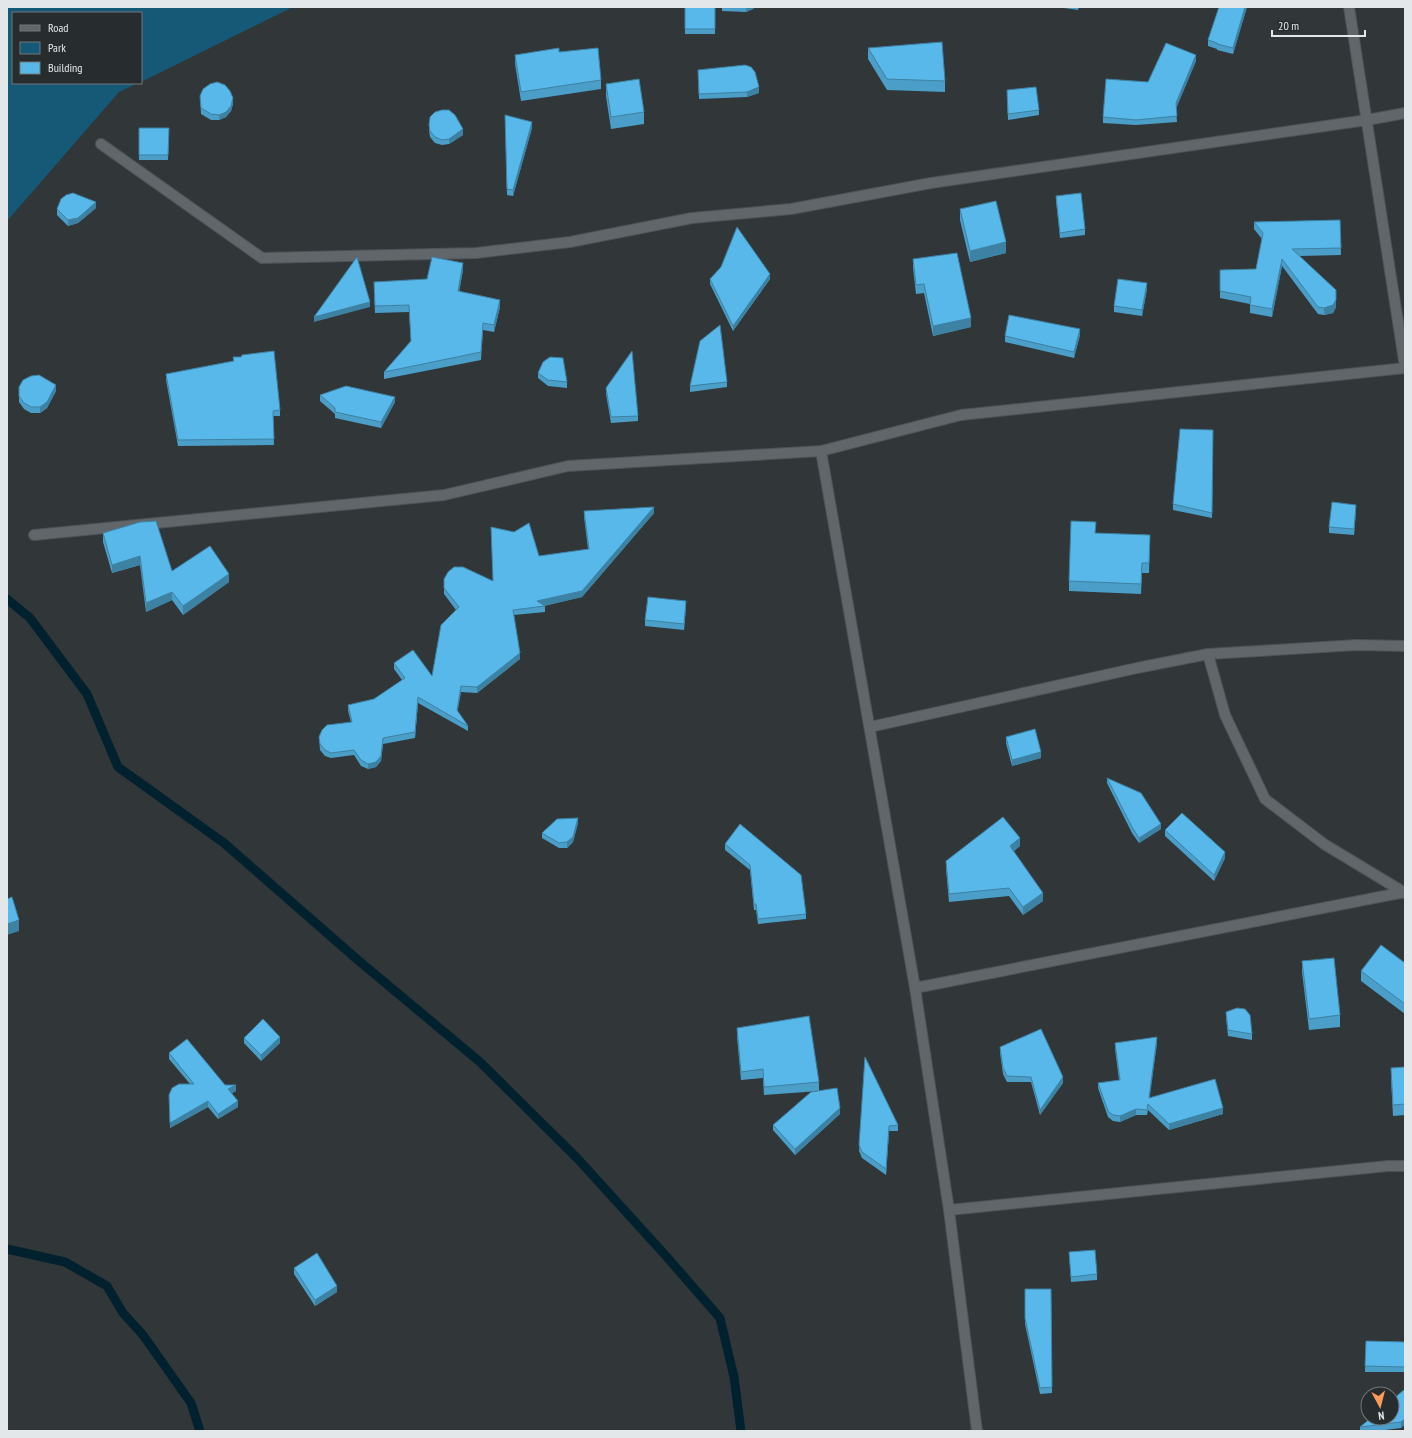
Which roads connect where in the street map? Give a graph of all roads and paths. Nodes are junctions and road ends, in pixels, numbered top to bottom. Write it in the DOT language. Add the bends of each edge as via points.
graph roads {
  1 [pos="1349,7"];
  2 [pos="1405,113"];
  3 [pos="1367,120"];
  4 [pos="101,144"];
  5 [pos="1405,367"];
  6 [pos="822,451"];
  7 [pos="34,535"];
  8 [pos="1405,646"];
  9 [pos="1208,654"];
  10 [pos="870,727"];
  11 [pos="1405,893"];
  12 [pos="915,988"];
  13 [pos="1405,1166"];
  14 [pos="949,1210"];
  15 [pos="977,1431"];
  1 -- 3 [label="street"];
  2 -- 3 [label="street"];
  3 -- 4 [label="street" via="931,183 791,209 692,218 562,243 476,253 262,258"];
  3 -- 5 [label="street"];
  5 -- 6 [label="street" via="961,415"];
  6 -- 7 [label="street" via="568,466 444,495"];
  6 -- 10 [label="street"];
  8 -- 9 [label="street" via="1357,645"];
  9 -- 10 [label="street"];
  9 -- 11 [label="street" via="1225,715 1265,799 1324,844"];
  10 -- 12 [label="street"];
  11 -- 12 [label="street"];
  12 -- 14 [label="street"];
  13 -- 14 [label="street"];
  14 -- 15 [label="street"];
}
